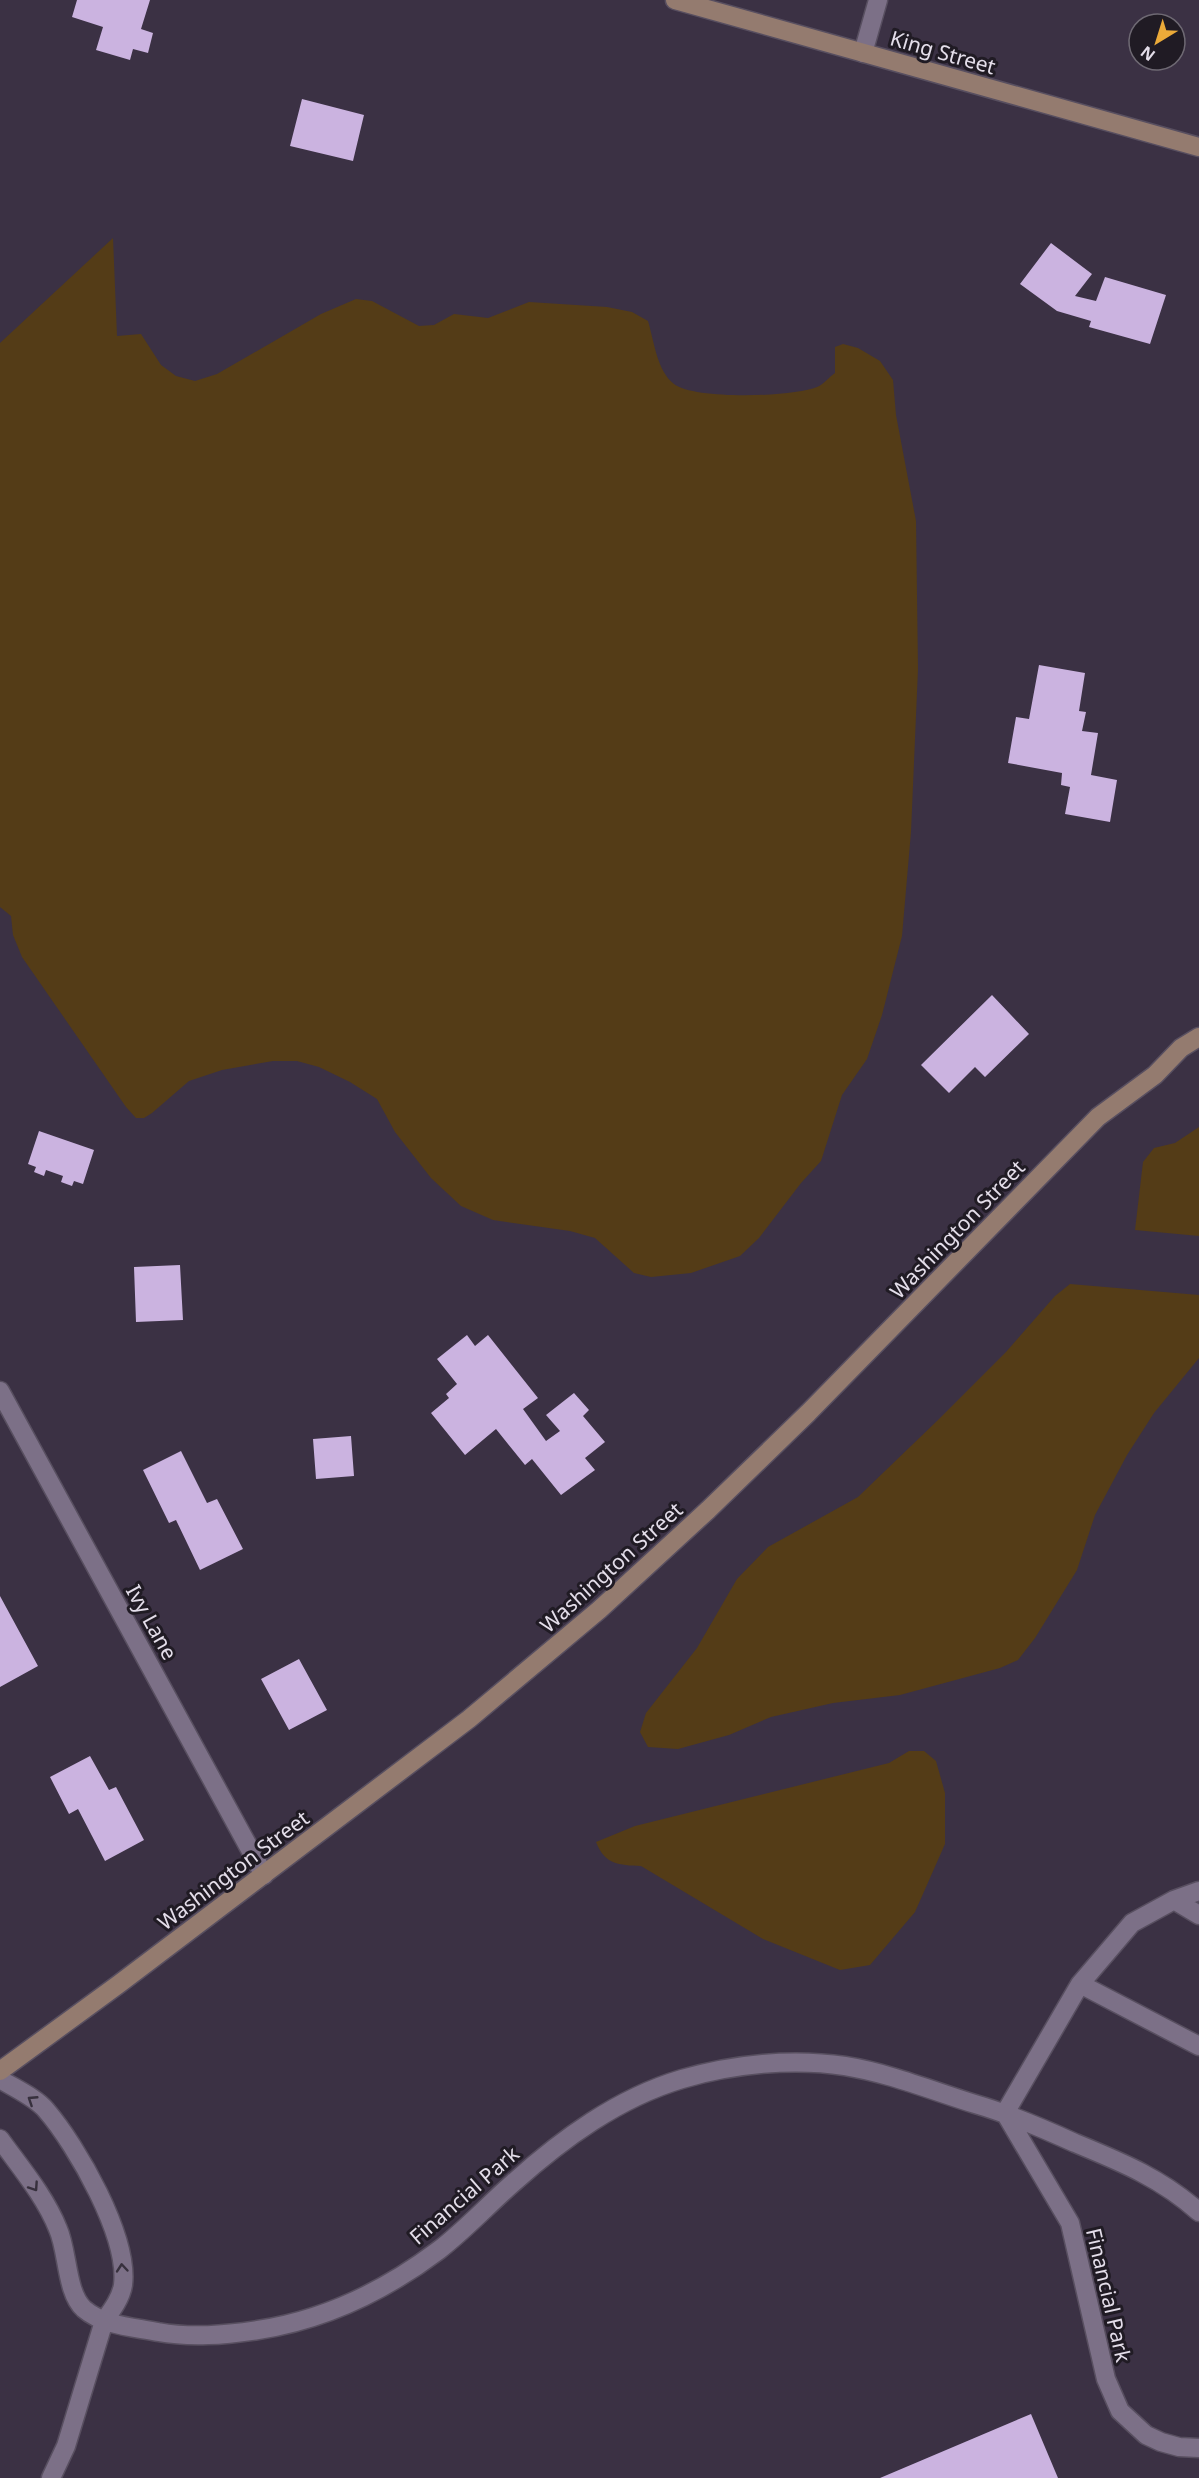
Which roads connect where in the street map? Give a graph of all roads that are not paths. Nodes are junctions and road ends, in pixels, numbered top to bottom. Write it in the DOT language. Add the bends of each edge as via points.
graph roads {
  1 [pos="675,0"];
  2 [pos="878,0"];
  3 [pos="863,53"];
  4 [pos="1199,147"];
  5 [pos="1199,1037"];
  6 [pos="0,1391"];
  7 [pos="264,1875"];
  8 [pos="1199,1891"];
  9 [pos="1174,1900"];
  10 [pos="1199,1915"];
  11 [pos="1080,1984"];
  12 [pos="1199,2046"];
  13 [pos="0,2071"];
  14 [pos="0,2079"];
  15 [pos="1005,2113"];
  16 [pos="0,2139"];
  17 [pos="1199,2212"];
  18 [pos="104,2321"];
  19 [pos="1199,2448"];
  20 [pos="51,2478"];
  1 -- 3 [label="main road, King Street"];
  2 -- 3 [label="street"];
  3 -- 4 [label="main road, King Street"];
  5 -- 7 [label="main road, Washington Street" via="1098,1118 807,1413 599,1610 469,1719"];
  6 -- 7 [label="street, Ivy Lane"];
  7 -- 13 [label="main road, Washington Street"];
  8 -- 9 [label="street"];
  9 -- 10 [label="street"];
  9 -- 11 [label="street" via="1132,1923"];
  11 -- 12 [label="street"];
  11 -- 15 [label="street"];
  18 -- 14 [label="street, one-way" via="116,2306 123,2287 120,2247 111,2222 71,2146 45,2108"];
  15 -- 17 [label="street, Financial Park" via="1154,2177"];
  15 -- 18 [label="street, Financial Park" via="846,2066 764,2064 683,2079 640,2095 581,2130 514,2181 441,2248 365,2296 321,2315 276,2327 183,2337"];
  15 -- 19 [label="street, Financial Park" via="1070,2223 1106,2379 1120,2411 1146,2435 1179,2447"];
  16 -- 18 [label="street, one-way" via="58,2227 73,2291 82,2308"];
  18 -- 20 [label="street" via="69,2437"];
}
